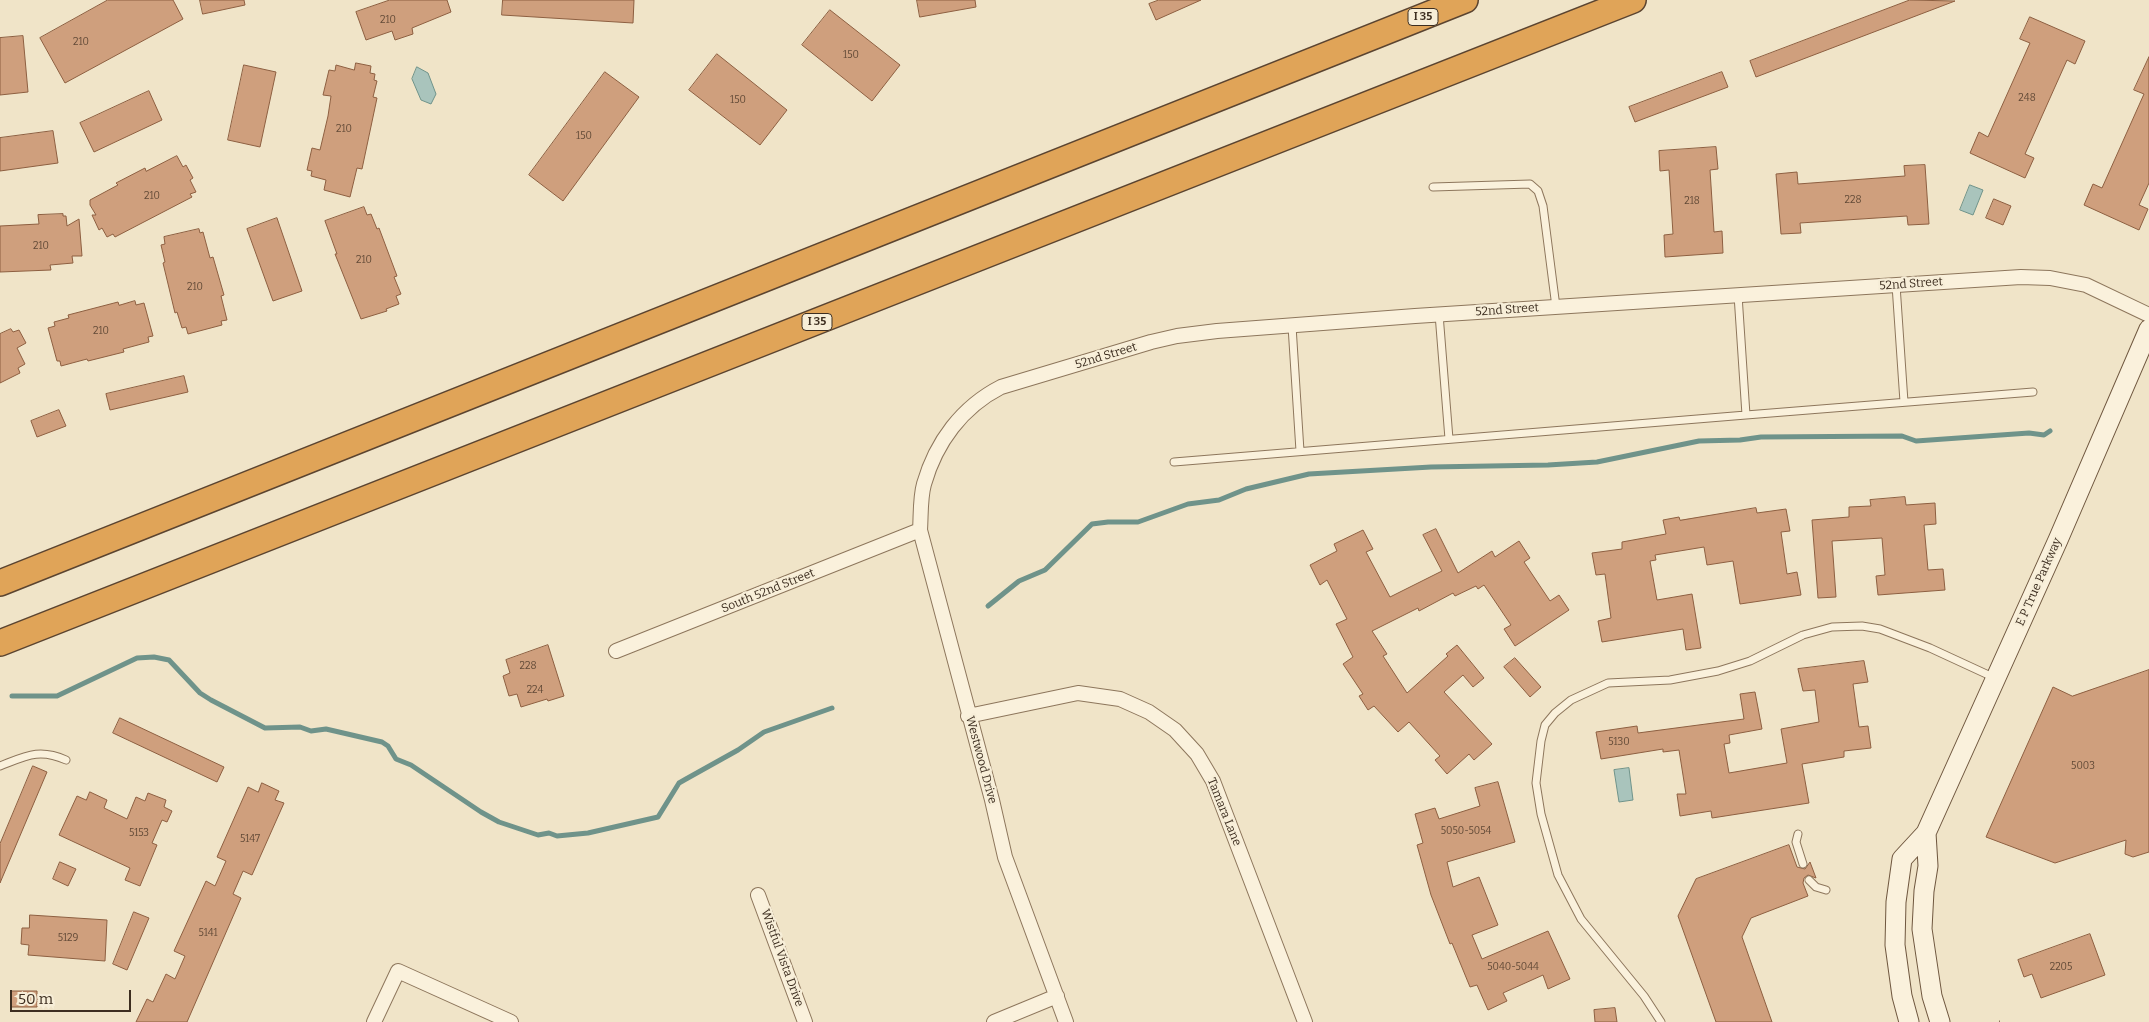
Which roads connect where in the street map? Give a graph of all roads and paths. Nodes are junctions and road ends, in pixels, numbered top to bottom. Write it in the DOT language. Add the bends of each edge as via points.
graph roads {
  1 [pos="1465,0"];
  2 [pos="1633,0"];
  3 [pos="1433,187"];
  4 [pos="1896,285"];
  5 [pos="1738,295"];
  6 [pos="1556,307"];
  7 [pos="1439,314"];
  8 [pos="2149,315"];
  9 [pos="1292,326"];
  10 [pos="2149,330"];
  11 [pos="2033,392"];
  12 [pos="1904,402"];
  13 [pos="1746,415"];
  14 [pos="1449,439"];
  15 [pos="1300,451"];
  16 [pos="1174,462"];
  17 [pos="923,492"];
  18 [pos="920,530"];
  19 [pos="0,583"];
  20 [pos="0,643"];
  21 [pos="616,651"];
  22 [pos="1995,678"];
  23 [pos="968,716"];
  24 [pos="66,760"];
  25 [pos="0,766"];
  26 [pos="1926,833"];
  27 [pos="1798,834"];
  28 [pos="1803,864"];
  29 [pos="1809,880"];
  30 [pos="1826,890"];
  31 [pos="758,895"];
  32 [pos="1057,996"];
  33 [pos="374,1022"];
  34 [pos="511,1022"];
  35 [pos="805,1022"];
  36 [pos="994,1022"];
  37 [pos="1066,1022"];
  38 [pos="1305,1022"];
  39 [pos="1661,1022"];
  40 [pos="1908,1022"];
  41 [pos="1940,1022"];
  1 -- 19 [label="highway, I 35"];
  2 -- 20 [label="highway, I 35"];
  3 -- 6 [label="lane" via="1530,184 1538,190 1543,206"];
  4 -- 5 [label="street, 52nd Street"];
  4 -- 8 [label="street, 52nd Street" via="2050,278 2086,285"];
  4 -- 12 [label="lane"];
  5 -- 6 [label="street, 52nd Street"];
  5 -- 13 [label="lane"];
  6 -- 7 [label="street, 52nd Street"];
  7 -- 9 [label="street, 52nd Street"];
  7 -- 14 [label="lane"];
  9 -- 15 [label="lane"];
  9 -- 17 [label="street, 52nd Street" via="1177,336 1001,387 967,410 951,428 936,450"];
  10 -- 22 [label="main road, E P True Parkway"];
  11 -- 12 [label="lane"];
  12 -- 13 [label="lane"];
  13 -- 14 [label="lane"];
  14 -- 15 [label="lane"];
  15 -- 16 [label="lane"];
  17 -- 18 [label="street, Westwood Drive"];
  18 -- 21 [label="street, South 52nd Street"];
  18 -- 23 [label="street, Westwood Drive"];
  22 -- 26 [label="main road, E P True Parkway"];
  22 -- 39 [label="lane" via="1880,629 1840,627 1804,635 1750,661 1718,671 1670,680 1608,683 1571,700 1555,714 1545,725 1540,741 1536,783 1558,875 1581,919 1644,996"];
  23 -- 32 [label="street, Westwood Drive" via="1005,857"];
  23 -- 38 [label="street, Tamara Lane" via="1078,693 1120,699 1149,712 1175,730 1213,781"];
  24 -- 25 [label="lane" via="54,754 29,754"];
  26 -- 40 [label="main road, E P True Parkway" via="1902,859 1896,902 1895,945"];
  26 -- 41 [label="main road, E P True Parkway" via="1928,866 1922,930 1932,996"];
  27 -- 28 [label="lane" via="1796,842"];
  29 -- 30 [label="lane"];
  31 -- 35 [label="street, Wistful Vista Drive"];
  32 -- 36 [label="street"];
  32 -- 37 [label="street, Westwood Drive"];
  33 -- 34 [label="street" via="398,971"];
}
